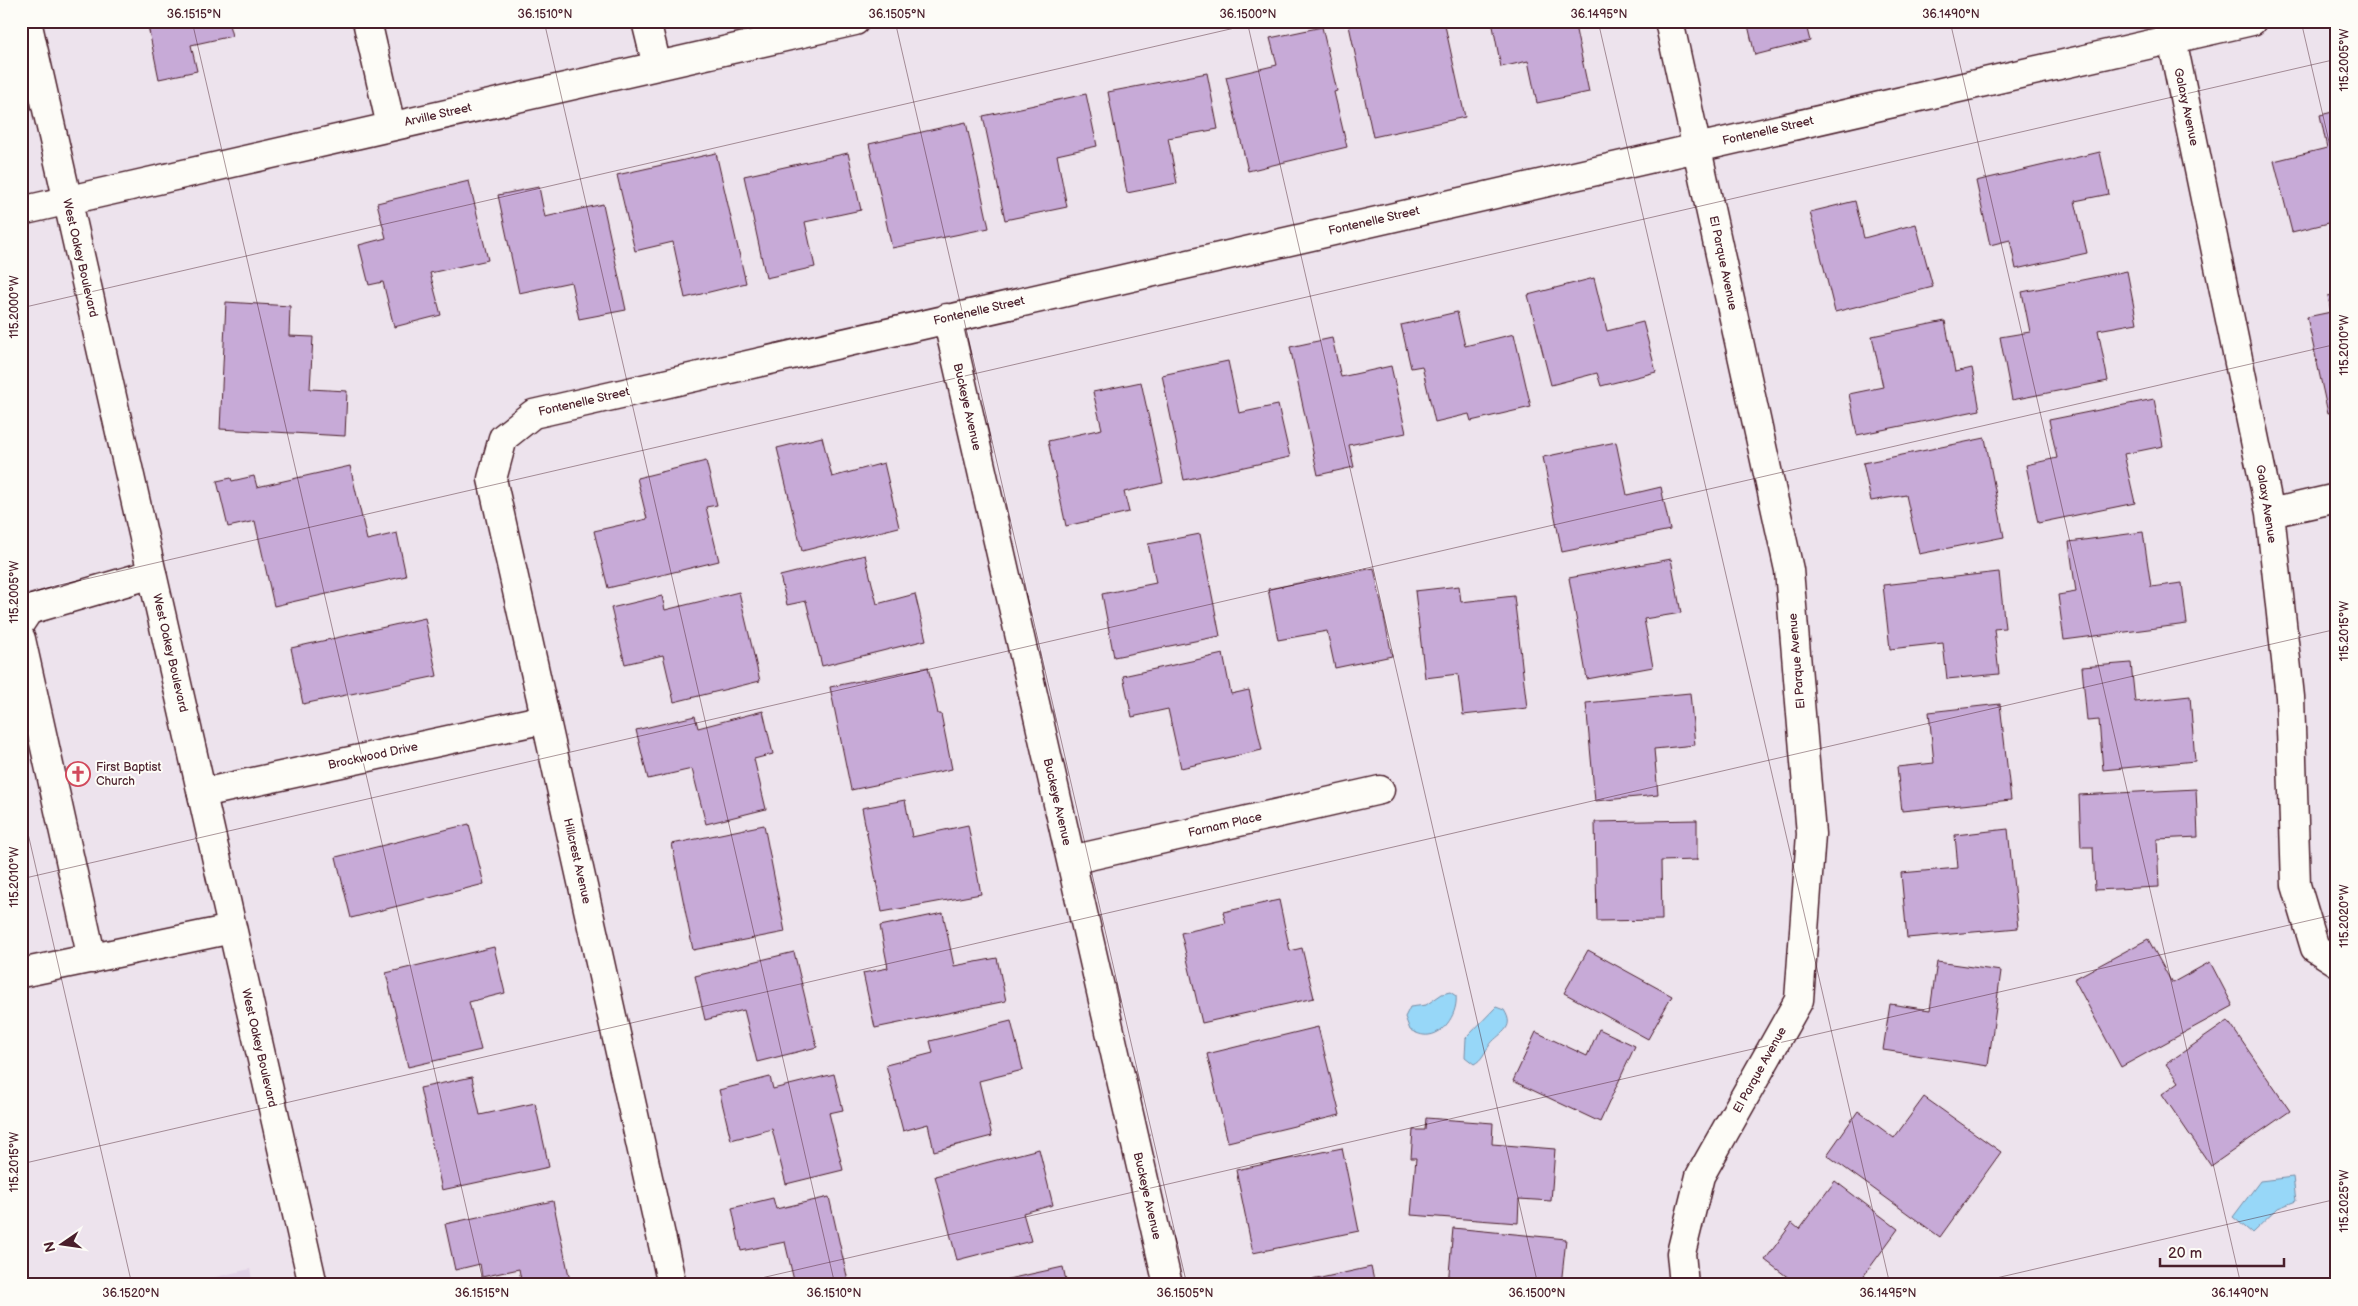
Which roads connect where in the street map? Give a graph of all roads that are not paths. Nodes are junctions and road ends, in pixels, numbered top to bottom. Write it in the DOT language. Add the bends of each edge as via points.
graph roads {
  1 [pos="27,21"];
  2 [pos="367,21"];
  3 [pos="646,21"];
  4 [pos="855,21"];
  5 [pos="1669,21"];
  6 [pos="2252,21"];
  7 [pos="2172,39"];
  8 [pos="657,66"];
  9 [pos="391,126"];
  10 [pos="1697,147"];
  11 [pos="67,200"];
  12 [pos="21,211"];
  13 [pos="947,318"];
  14 [pos="503,438"];
  15 [pos="2337,498"];
  16 [pos="2270,513"];
  17 [pos="152,574"];
  18 [pos="21,622"];
  19 [pos="21,639"];
  20 [pos="545,719"];
  21 [pos="1380,790"];
  22 [pos="202,793"];
  23 [pos="1070,860"];
  24 [pos="232,928"];
  25 [pos="92,958"];
  26 [pos="2337,962"];
  27 [pos="21,974"];
  28 [pos="312,1284"];
  29 [pos="672,1285"];
  30 [pos="1168,1285"];
  31 [pos="1684,1285"];
  1 -- 11 [label="street, West Oakey Boulevard"];
  2 -- 9 [label="street"];
  3 -- 8 [label="street"];
  4 -- 8 [label="street, Arville Street"];
  5 -- 10 [label="street, El Parque Avenue"];
  6 -- 7 [label="street, Fontenelle Street"];
  7 -- 10 [label="street, Fontenelle Street"];
  7 -- 16 [label="street, Galaxy Avenue"];
  8 -- 9 [label="street, Arville Street"];
  9 -- 11 [label="street, Arville Street"];
  10 -- 13 [label="street, Fontenelle Street"];
  10 -- 31 [label="street, El Parque Avenue" via="1789,570 1811,834 1799,1000 1700,1176 1681,1253"];
  11 -- 12 [label="street, Arville Street"];
  11 -- 17 [label="street, West Oakey Boulevard"];
  13 -- 14 [label="street, Fontenelle Street" via="533,414"];
  13 -- 23 [label="street, Buckeye Avenue"];
  14 -- 20 [label="street, Hillcrest Avenue" via="492,479"];
  15 -- 16 [label="street"];
  16 -- 26 [label="street, Galaxy Avenue" via="2290,697 2296,885 2314,948"];
  17 -- 18 [label="street" via="28,610"];
  17 -- 22 [label="street, West Oakey Boulevard"];
  19 -- 25 [label="street"];
  20 -- 22 [label="street, Brockwood Drive"];
  20 -- 29 [label="street, Hillcrest Avenue"];
  21 -- 23 [label="street, Farnam Place"];
  22 -- 24 [label="street, West Oakey Boulevard"];
  23 -- 30 [label="street, Buckeye Avenue"];
  24 -- 25 [label="street"];
  24 -- 28 [label="street, West Oakey Boulevard"];
  25 -- 27 [label="street"];
}
